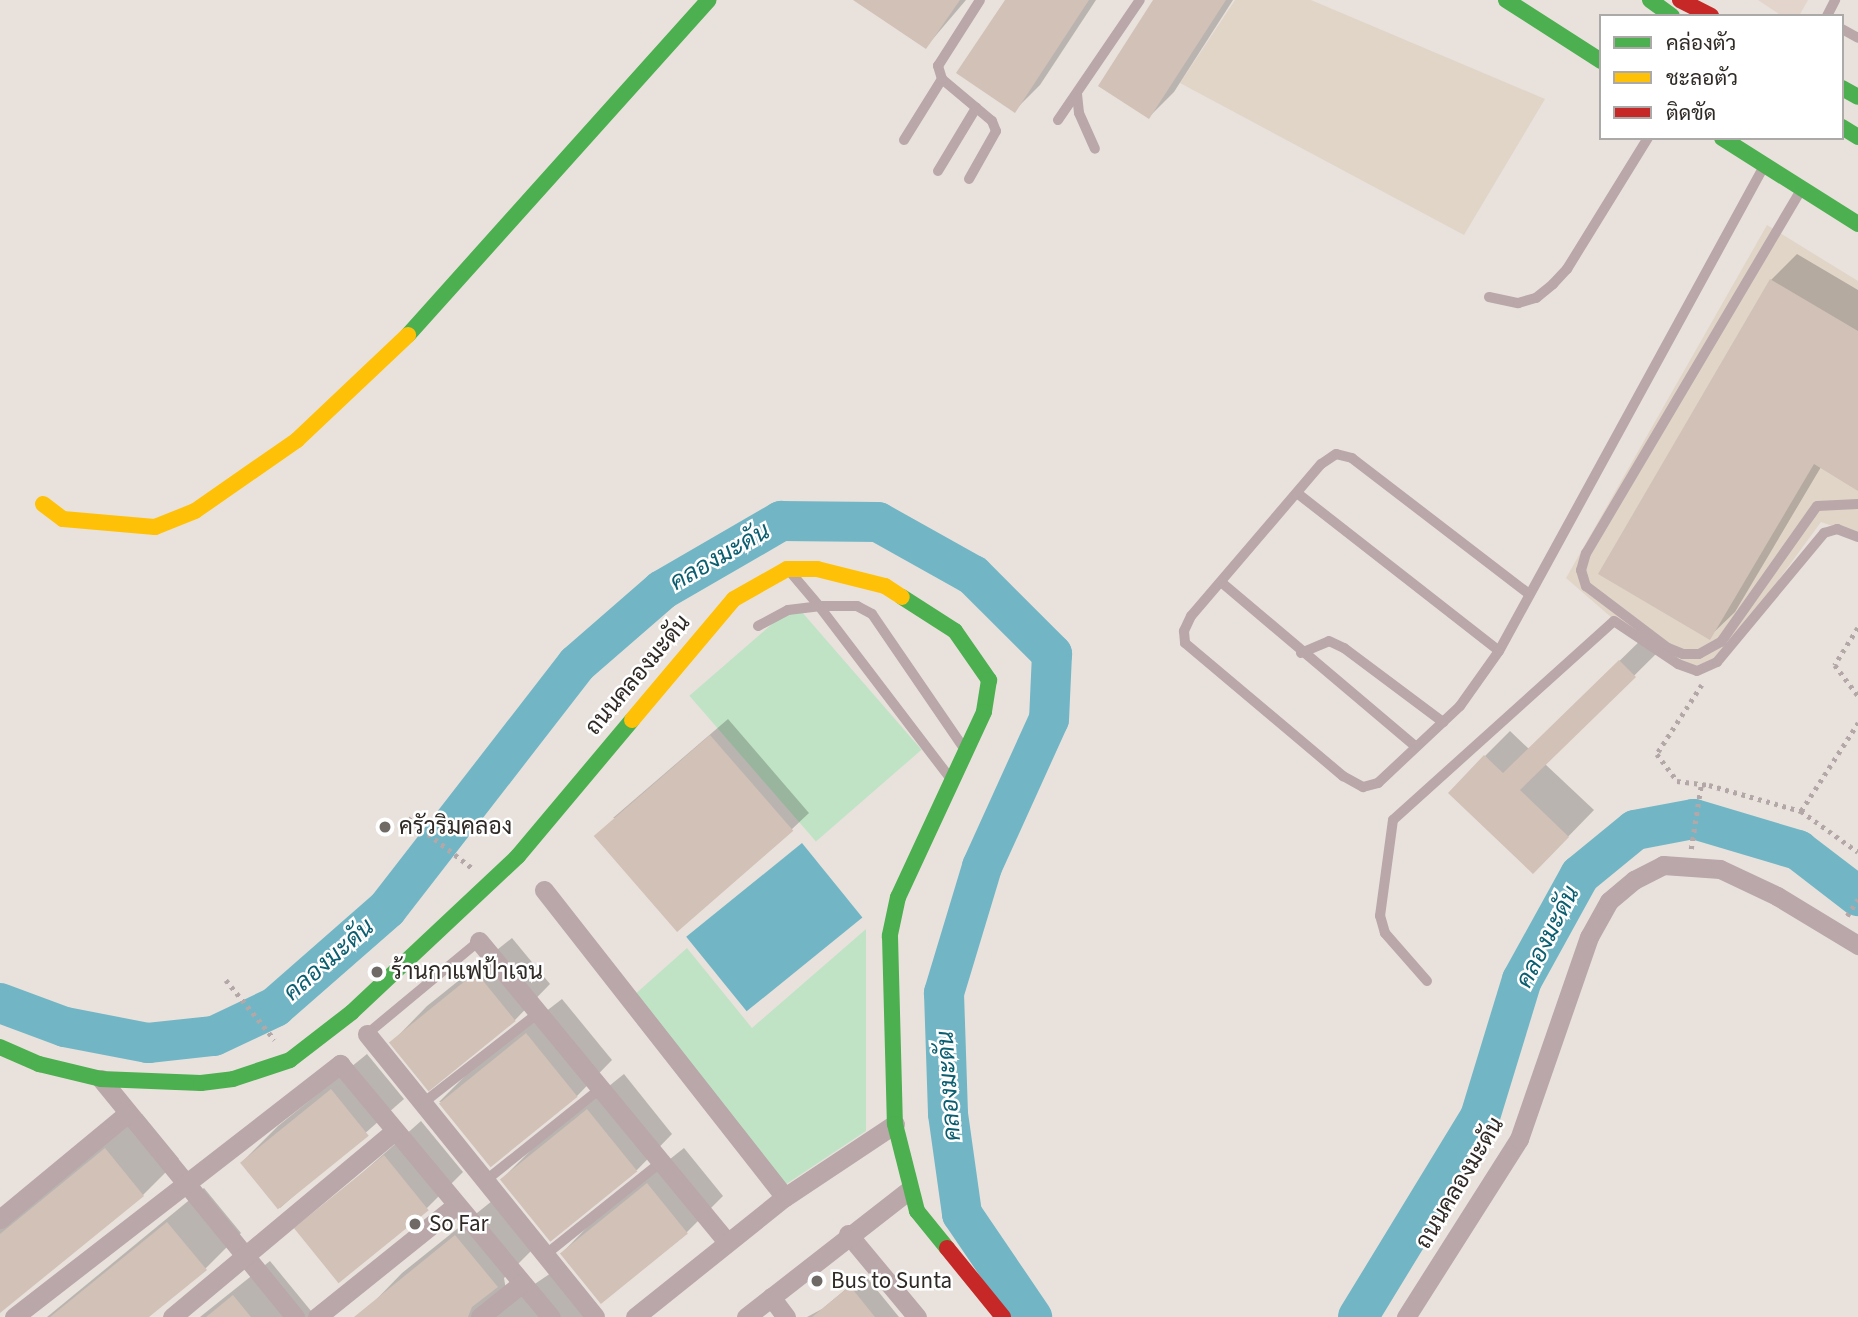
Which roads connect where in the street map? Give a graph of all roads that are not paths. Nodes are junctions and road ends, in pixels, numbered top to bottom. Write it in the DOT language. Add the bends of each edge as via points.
graph roads {
  1 [pos="709,0"];
  2 [pos="981,0"];
  3 [pos="1140,0"];
  4 [pos="1507,0"];
  5 [pos="1650,0"];
  6 [pos="1680,0"];
  7 [pos="1669,14"];
  8 [pos="1707,14"];
  9 [pos="1599,60"];
  10 [pos="942,79"];
  11 [pos="1077,94"];
  12 [pos="976,108"];
  13 [pos="1058,120"];
  14 [pos="904,139"];
  15 [pos="1647,140"];
  16 [pos="1725,140"];
  17 [pos="1096,149"];
  18 [pos="1765,165"];
  19 [pos="938,171"];
  20 [pos="970,179"];
  21 [pos="1802,189"];
  22 [pos="1858,224"];
  23 [pos="1489,297"];
  24 [pos="1297,493"];
  25 [pos="1858,504"];
  26 [pos="43,505"];
  27 [pos="1858,537"];
  28 [pos="787,569"];
  29 [pos="1221,582"];
  30 [pos="1529,594"];
  31 [pos="818,606"];
  32 [pos="758,626"];
  33 [pos="1499,652"];
  34 [pos="1301,653"];
  35 [pos="1443,722"];
  36 [pos="1416,747"];
  37 [pos="966,752"];
  38 [pos="952,782"];
  39 [pos="544,890"];
  40 [pos="479,941"];
  41 [pos="1858,945"];
  42 [pos="1427,981"];
  43 [pos="538,1013"];
  44 [pos="367,1034"];
  45 [pos="0,1046"];
  46 [pos="102,1079"];
  47 [pos="601,1088"];
  48 [pos="423,1103"];
  49 [pos="128,1112"];
  50 [pos="895,1124"];
  51 [pos="393,1132"];
  52 [pos="661,1162"];
  53 [pos="184,1181"];
  54 [pos="485,1181"];
  55 [pos="909,1191"];
  56 [pos="785,1197"];
  57 [pos="456,1206"];
  58 [pos="0,1219"];
  59 [pos="848,1234"];
  60 [pos="727,1242"];
  61 [pos="545,1255"];
  62 [pos="245,1256"];
  63 [pos="522,1283"];
  64 [pos="771,1297"];
  65 [pos="14,1317"];
  66 [pos="172,1317"];
  67 [pos="295,1317"];
  68 [pos="317,1317"];
  69 [pos="480,1317"];
  70 [pos="551,1317"];
  71 [pos="596,1317"];
  72 [pos="635,1317"];
  73 [pos="746,1317"];
  74 [pos="786,1317"];
  75 [pos="917,1317"];
  76 [pos="1003,1317"];
  77 [pos="1406,1317"];
  1 -- 26 [label="street" via="402,342 297,440 195,511 155,527 63,519"];
  2 -- 10 [label="lane" via="938,66"];
  3 -- 11 [label="lane"];
  4 -- 9 [label="street"];
  5 -- 7 [label="street"];
  6 -- 8 [label="street"];
  10 -- 12 [label="lane"];
  10 -- 14 [label="lane"];
  11 -- 13 [label="lane"];
  11 -- 17 [label="lane" via="1079,113"];
  12 -- 19 [label="lane"];
  12 -- 20 [label="lane" via="992,121 996,131"];
  15 -- 23 [label="lane" via="1567,269 1552,284 1536,298 1518,303"];
  16 -- 18 [label="street"];
  18 -- 21 [label="street"];
  18 -- 30 [label="lane"];
  21 -- 22 [label="street"];
  21 -- 25 [label="lane" via="1586,553 1581,569 1586,586 1668,648 1699,654 1721,642 1817,506"];
  24 -- 29 [label="lane"];
  24 -- 30 [label="lane" via="1336,454 1352,458"];
  24 -- 33 [label="lane"];
  27 -- 42 [label="lane" via="1837,529 1824,533 1717,662 1697,671 1678,664 1614,621 1393,820 1380,916 1385,933"];
  28 -- 31 [label="lane"];
  28 -- 37 [label="street" via="817,569 885,586 955,631 989,680 984,712"];
  28 -- 46 [label="street, ถนนคลองมะดัน" via="734,599 518,856 319,1039 290,1060 233,1079"];
  29 -- 34 [label="lane"];
  29 -- 36 [label="lane" via="1184,631 1185,643 1194,654 1363,787 1378,783"];
  30 -- 33 [label="lane"];
  31 -- 32 [label="lane" via="788,610"];
  31 -- 37 [label="lane" via="857,606 872,614"];
  31 -- 38 [label="lane"];
  33 -- 35 [label="lane"];
  34 -- 35 [label="lane" via="1329,641 1344,648"];
  34 -- 36 [label="lane"];
  35 -- 36 [label="lane"];
  37 -- 38 [label="street"];
  38 -- 50 [label="street" via="898,897 890,936"];
  39 -- 56 [label="street"];
  40 -- 43 [label="street"];
  40 -- 44 [label="lane"];
  41 -- 77 [label="street, ถนนคลองมะดัน" via="1777,896 1720,869 1663,865 1634,880 1609,901 1590,937 1519,1139"];
  43 -- 47 [label="street"];
  43 -- 48 [label="lane"];
  44 -- 48 [label="street"];
  45 -- 46 [label="street, ถนนคลองมะดัน" via="39,1063"];
  46 -- 49 [label="street"];
  47 -- 52 [label="street"];
  47 -- 54 [label="lane"];
  48 -- 54 [label="street"];
  49 -- 53 [label="street"];
  49 -- 58 [label="street"];
  50 -- 55 [label="street"];
  50 -- 56 [label="street"];
  51 -- 53 [label="street" via="340,1064"];
  51 -- 57 [label="street"];
  51 -- 62 [label="street"];
  52 -- 60 [label="street"];
  52 -- 61 [label="lane"];
  53 -- 62 [label="street"];
  53 -- 65 [label="street"];
  54 -- 61 [label="street"];
  55 -- 59 [label="street"];
  55 -- 76 [label="street" via="930,1231"];
  56 -- 60 [label="street"];
  57 -- 63 [label="street"];
  57 -- 68 [label="street"];
  59 -- 64 [label="street"];
  59 -- 75 [label="street"];
  60 -- 72 [label="street"];
  61 -- 71 [label="street"];
  62 -- 66 [label="street"];
  62 -- 67 [label="street"];
  63 -- 69 [label="street"];
  63 -- 70 [label="street"];
  64 -- 73 [label="street"];
  64 -- 74 [label="street"];
}
